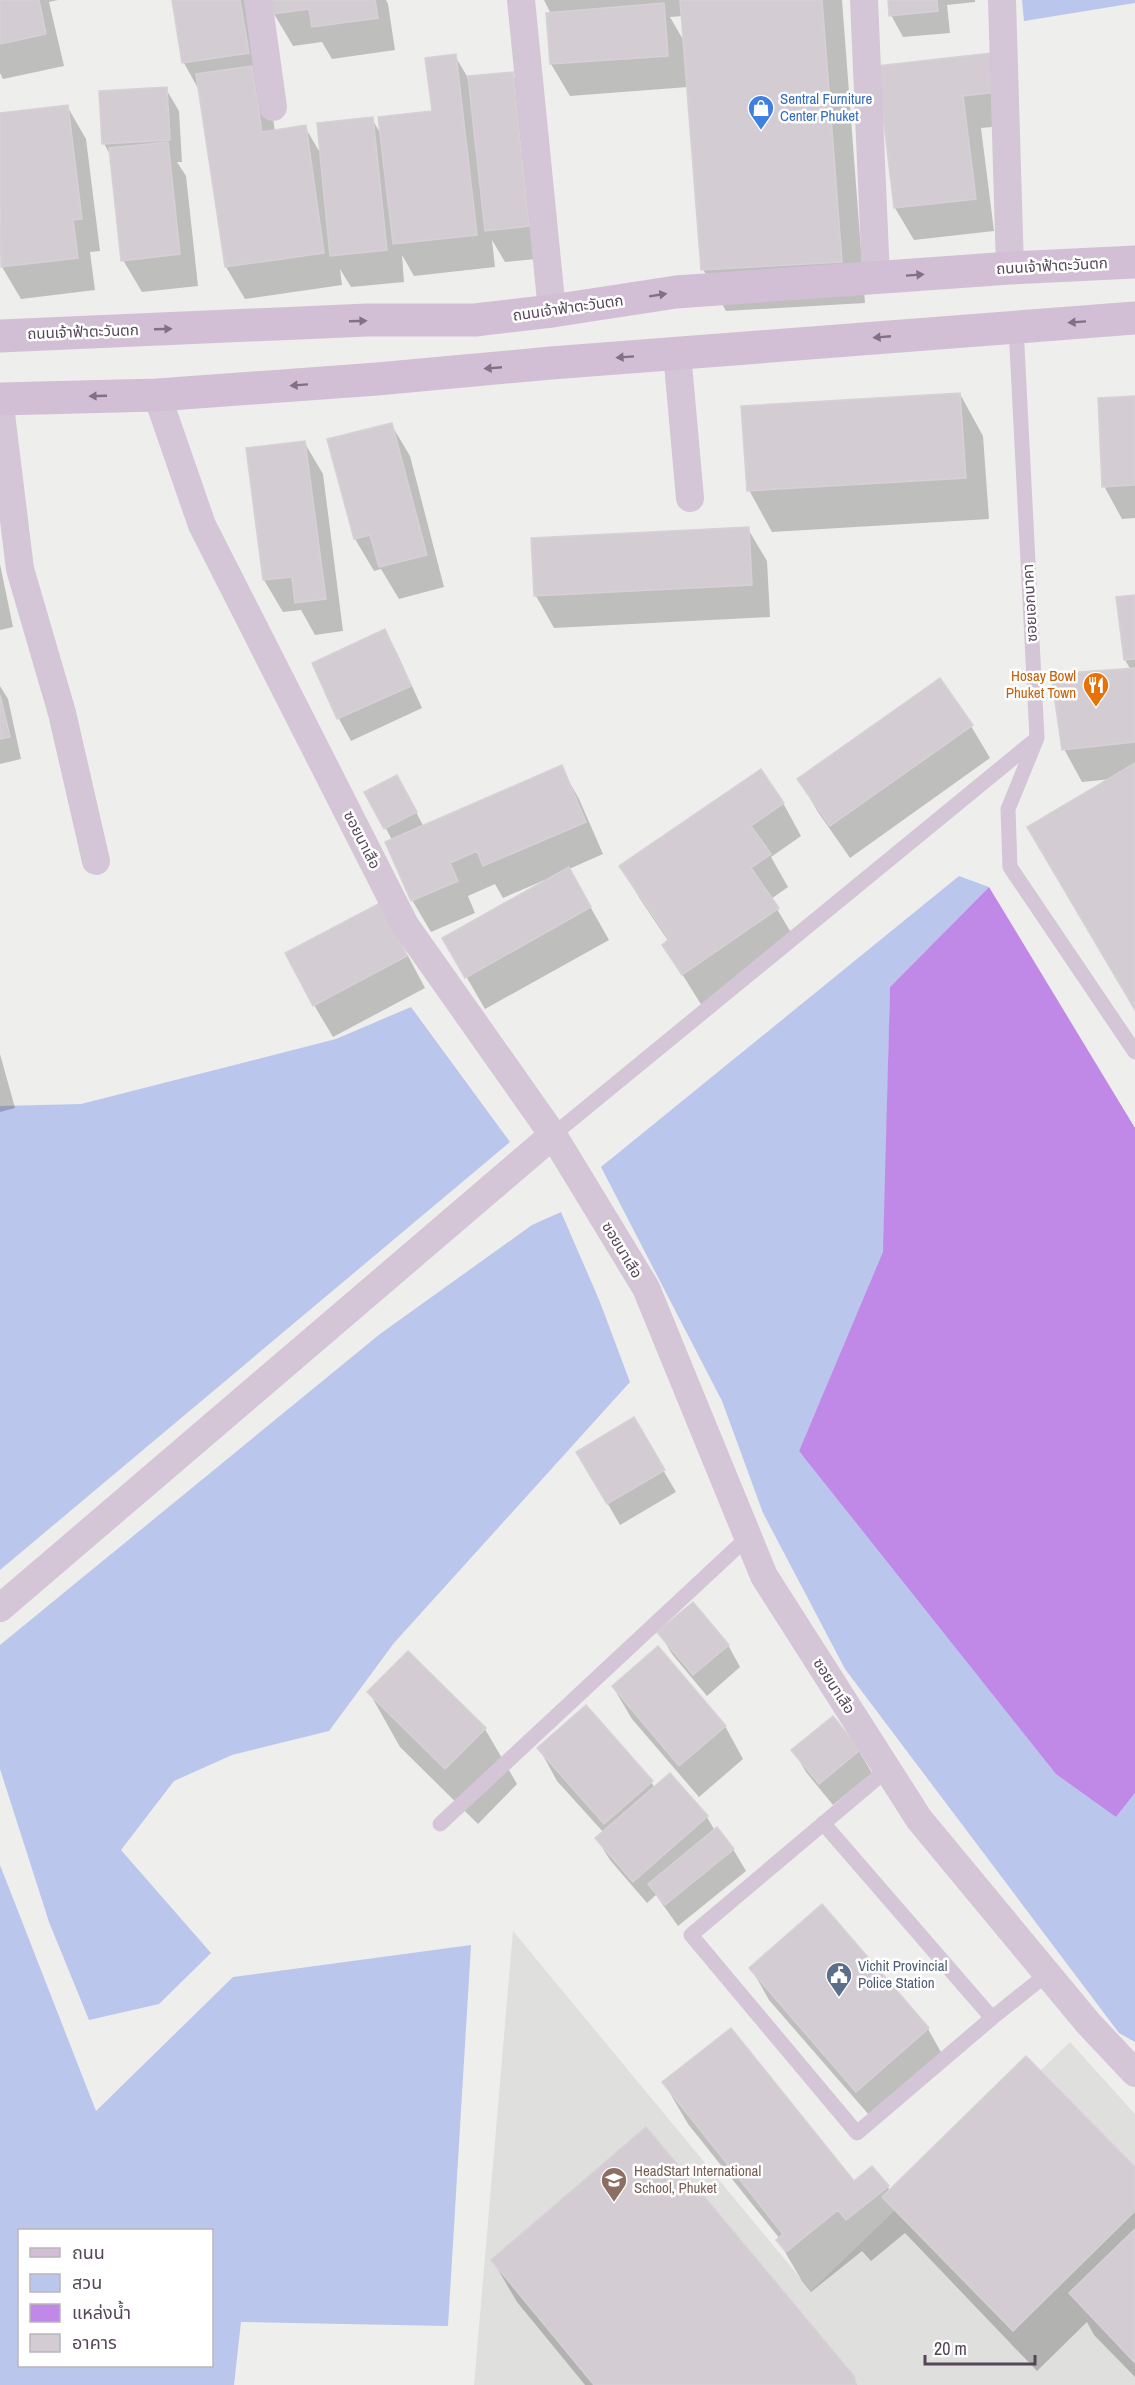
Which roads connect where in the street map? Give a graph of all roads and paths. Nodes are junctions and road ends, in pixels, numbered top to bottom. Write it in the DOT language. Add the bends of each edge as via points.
graph roads {
  1 [pos="258,0"];
  2 [pos="521,0"];
  3 [pos="864,0"];
  4 [pos="1002,0"];
  5 [pos="273,107"];
  6 [pos="1135,262"];
  7 [pos="1010,268"];
  8 [pos="876,277"];
  9 [pos="552,311"];
  10 [pos="1135,318"];
  11 [pos="1016,327"];
  12 [pos="0,336"];
  13 [pos="677,353"];
  14 [pos="157,395"];
  15 [pos="0,399"];
  16 [pos="0,406"];
  17 [pos="690,498"];
  18 [pos="1037,738"];
  19 [pos="96,861"];
  20 [pos="1135,1052"];
  21 [pos="553,1135"];
  22 [pos="748,1537"];
  23 [pos="0,1608"];
  24 [pos="888,1769"];
  25 [pos="823,1823"];
  26 [pos="440,1824"];
  27 [pos="1047,1974"];
  28 [pos="992,2018"];
  29 [pos="1135,2073"];
  1 -- 5 [label="street"];
  2 -- 9 [label="street"];
  3 -- 8 [label="street"];
  4 -- 7 [label="street"];
  6 -- 7 [label="main road, ถนนเจ้าฟ้าตะวันตก"];
  8 -- 7 [label="main road, ถนนเจ้าฟ้าตะวันตก, one-way"];
  9 -- 8 [label="main road, ถนนเจ้าฟ้าตะวันตก, one-way" via="676,292"];
  12 -- 9 [label="main road, ถนนเจ้าฟ้าตะวันตก, one-way" via="367,320 475,320"];
  10 -- 11 [label="main road, one-way"];
  11 -- 13 [label="main road, one-way"];
  11 -- 18 [label="lane, ซอยเอกนาคา"];
  13 -- 14 [label="main road, one-way"];
  13 -- 17 [label="street"];
  14 -- 15 [label="main road, one-way"];
  14 -- 21 [label="street, ซอยนาเสือ" via="202,525 405,925"];
  16 -- 19 [label="street" via="20,569 62,713"];
  18 -- 20 [label="lane, ซอยเอกนาคา" via="1008,809 1010,867"];
  18 -- 21 [label="lane"];
  21 -- 22 [label="street, ซอยนาเสือ" via="646,1288"];
  21 -- 23 [label="street"];
  22 -- 24 [label="street, ซอยนาเสือ" via="764,1576"];
  22 -- 26 [label="lane"];
  24 -- 25 [label="lane"];
  24 -- 27 [label="street, ซอยนาเสือ" via="919,1819"];
  25 -- 28 [label="lane"];
  25 -- 28 [label="lane" via="691,1935 857,2133"];
  27 -- 28 [label="lane"];
  27 -- 29 [label="street, ซอยนาเสือ"];
}
